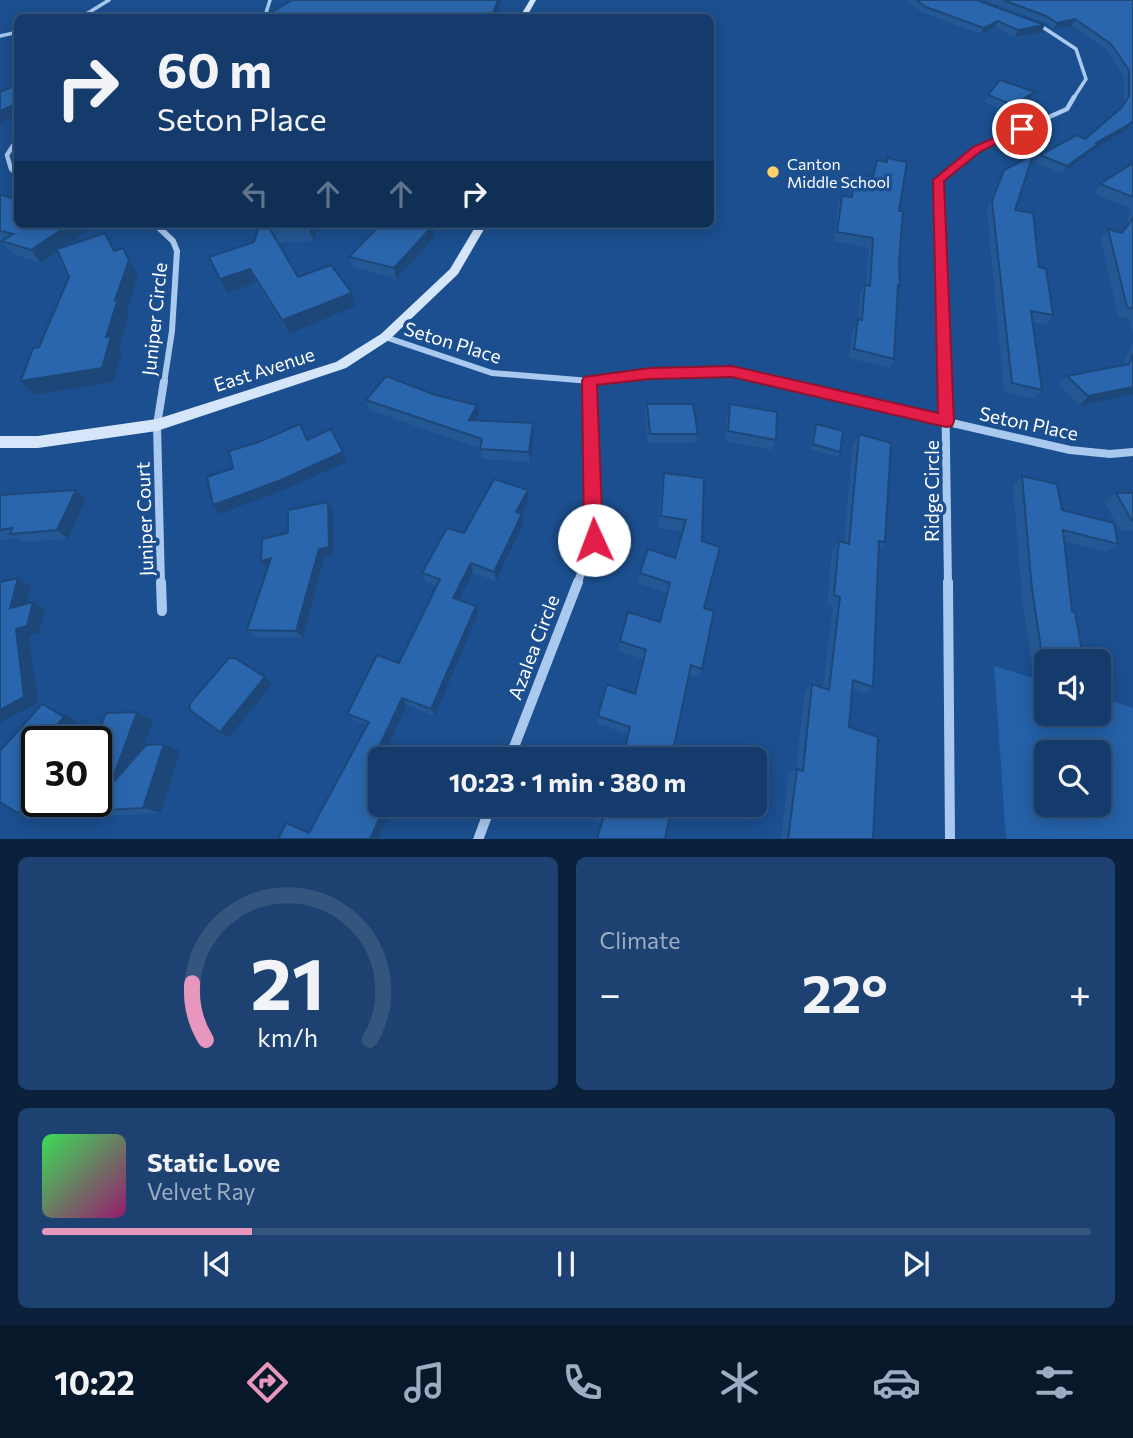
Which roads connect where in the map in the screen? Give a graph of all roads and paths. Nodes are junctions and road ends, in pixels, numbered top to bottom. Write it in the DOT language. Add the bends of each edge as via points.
graph roads {
  1 [pos="109,0"];
  2 [pos="85,14"];
  3 [pos="1029,21"];
  4 [pos="14,144"];
  5 [pos="14,172"];
  6 [pos="159,228"];
  7 [pos="480,228"];
  8 [pos="385,337"];
  9 [pos="590,381"];
  10 [pos="946,421"];
  11 [pos="157,425"];
  12 [pos="0,442"];
  13 [pos="1133,452"];
  14 [pos="162,611"];
  15 [pos="514,747"];
  16 [pos="486,817"];
  17 [pos="478,839"];
  18 [pos="950,839"];
  1 -- 2 [label="street"];
  3 -- 10 [label="street, Ridge Circle" via="1076,49 1086,79 1068,109 977,149 939,180"];
  4 -- 5 [label="street" via="7,155"];
  6 -- 11 [label="street, Juniper Circle" via="177,251 172,331"];
  7 -- 8 [label="street, East Avenue" via="454,271"];
  8 -- 9 [label="street, Seton Place" via="492,373"];
  8 -- 11 [label="street, East Avenue" via="341,365"];
  9 -- 10 [label="street, Seton Place" via="650,373 732,372"];
  9 -- 15 [label="street, Azalea Circle" via="594,540"];
  10 -- 13 [label="street, Seton Place" via="1070,450"];
  10 -- 18 [label="street, Ridge Circle"];
  11 -- 12 [label="street, East Avenue" via="38,442"];
  11 -- 14 [label="street, Juniper Court"];
  16 -- 17 [label="street"];
}
